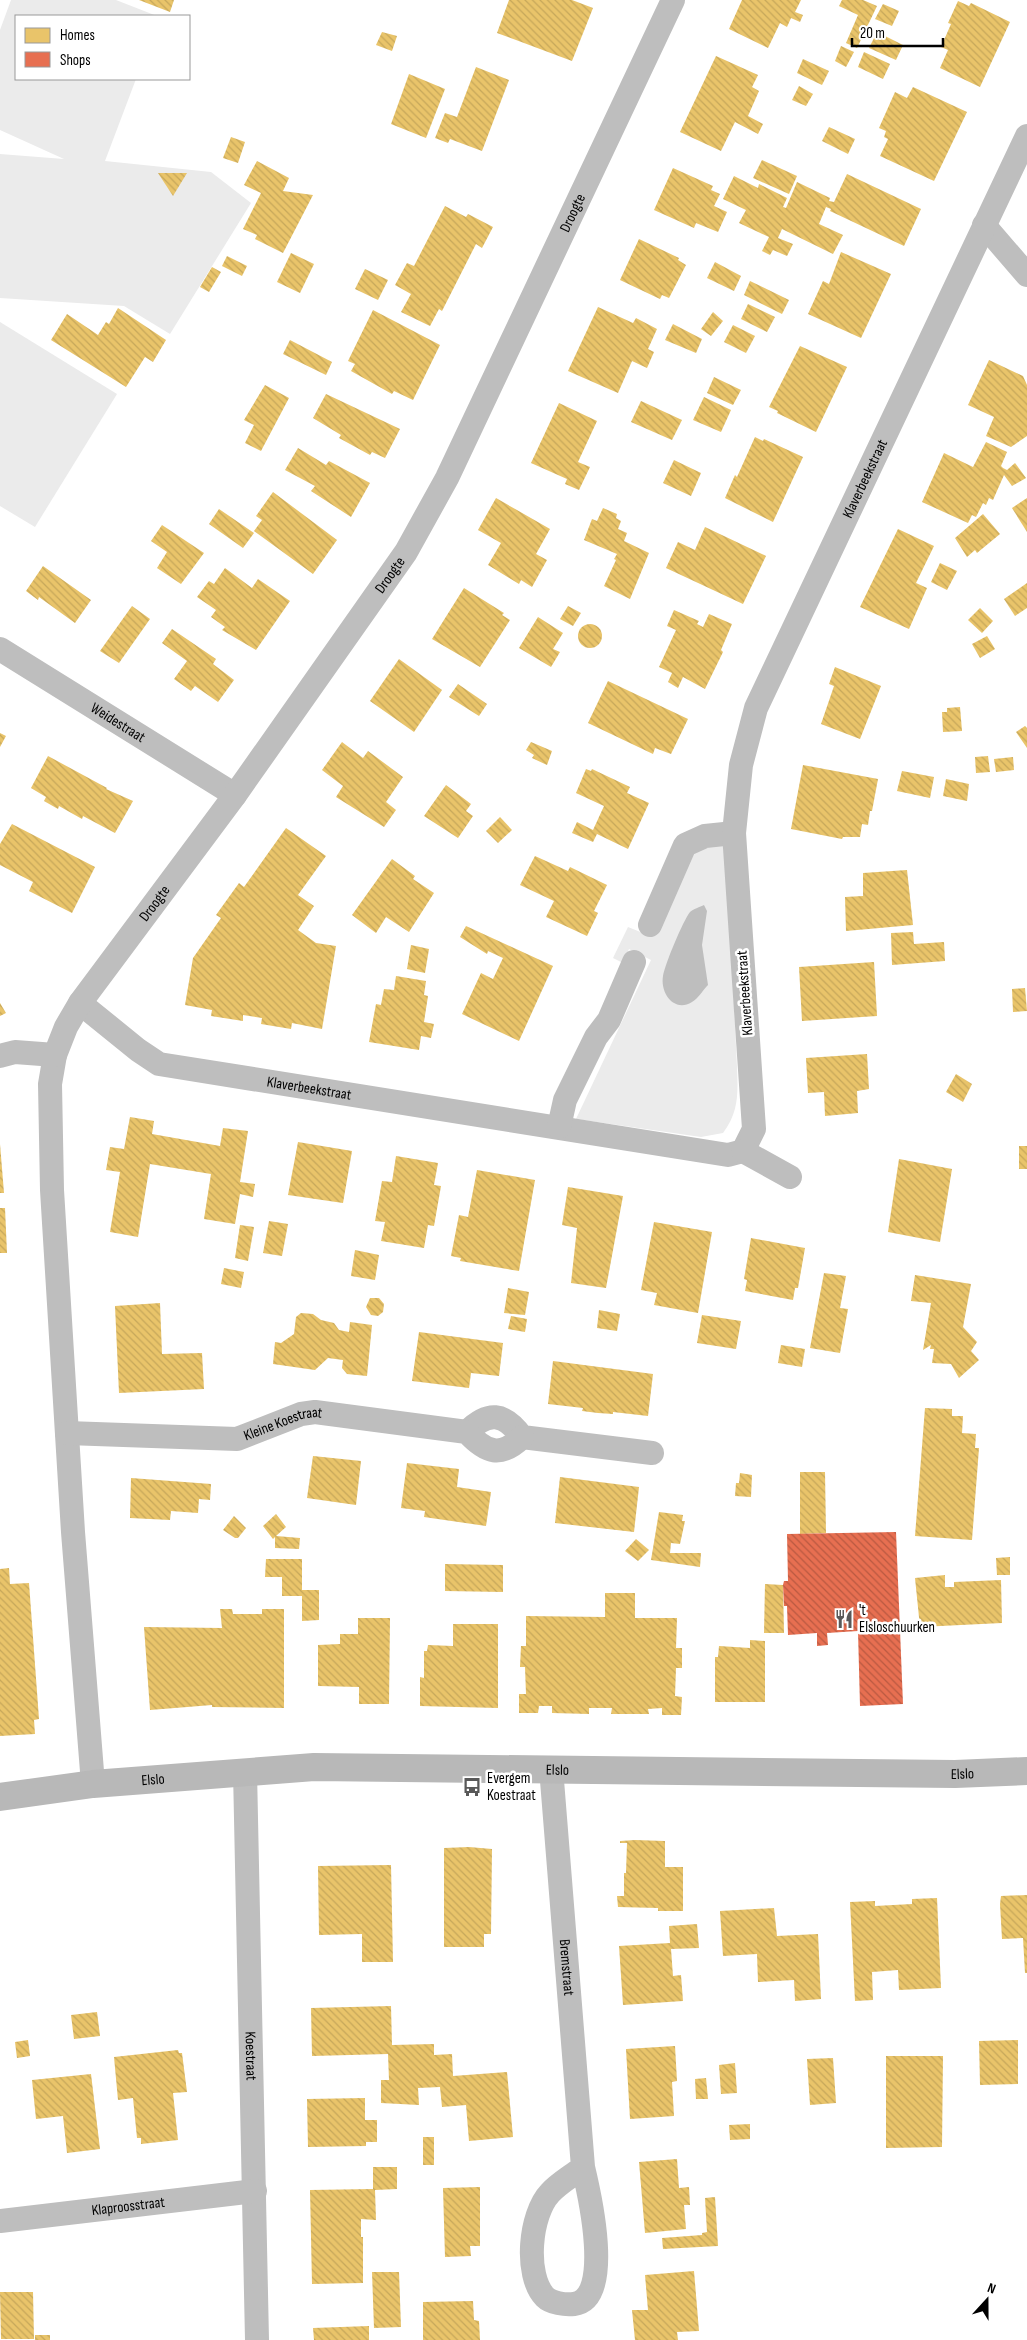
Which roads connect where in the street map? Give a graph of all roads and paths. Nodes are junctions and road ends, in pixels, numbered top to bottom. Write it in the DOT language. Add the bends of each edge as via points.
graph roads {
  1 [pos="673,0"];
  2 [pos="1027,136"];
  3 [pos="984,225"];
  4 [pos="1027,275"];
  5 [pos="0,649"];
  6 [pos="234,795"];
  7 [pos="734,833"];
  8 [pos="650,925"];
  9 [pos="634,962"];
  10 [pos="80,1003"];
  11 [pos="54,1055"];
  12 [pos="0,1056"];
  13 [pos="559,1128"];
  14 [pos="743,1151"];
  15 [pos="790,1177"];
  16 [pos="68,1433"];
  17 [pos="652,1453"];
  18 [pos="551,1768"];
  19 [pos="1027,1771"];
  20 [pos="245,1772"];
  21 [pos="93,1784"];
  22 [pos="0,1797"];
  23 [pos="583,2167"];
  24 [pos="255,2191"];
  25 [pos="0,2221"];
  26 [pos="257,2340"];
  1 -- 6 [label="street, Droogte" via="447,478 406,552"];
  2 -- 3 [label="street, Klaverbeekstraat"];
  3 -- 4 [label="street"];
  3 -- 7 [label="street, Klaverbeekstraat" via="756,708 741,765"];
  5 -- 6 [label="street, Weidestraat"];
  6 -- 10 [label="street, Droogte"];
  7 -- 8 [label="street" via="705,836 685,845"];
  7 -- 14 [label="street, Klaverbeekstraat" via="754,1129"];
  9 -- 13 [label="street" via="609,1020 596,1037 565,1100"];
  10 -- 11 [label="street, Droogte"];
  10 -- 13 [label="street, Klaverbeekstraat" via="159,1064"];
  11 -- 12 [label="street" via="15,1052"];
  11 -- 16 [label="street" via="50,1084 52,1190"];
  13 -- 14 [label="street, Klaverbeekstraat" via="728,1155"];
  14 -- 15 [label="street"];
  16 -- 17 [label="street, Kleine Koestraat" via="237,1438 301,1414 315,1412 467,1432 479,1420 491,1417 513,1424 522,1437"];
  16 -- 21 [label="street"];
  18 -- 19 [label="street, Elslo" via="955,1774"];
  18 -- 20 [label="street, Elslo" via="314,1767"];
  18 -- 23 [label="street, Bremstraat"];
  20 -- 21 [label="street, Elslo"];
  20 -- 24 [label="street, Koestraat"];
  21 -- 22 [label="street, Elslo"];
  23 -- 23 [label="street, Bremstraat" via="597,2266 595,2282 589,2294 576,2304 562,2304 546,2298 539,2288 532,2266 532,2234 549,2194"];
  24 -- 25 [label="street, Klaproosstraat"];
  24 -- 26 [label="street, Koestraat"];
}
